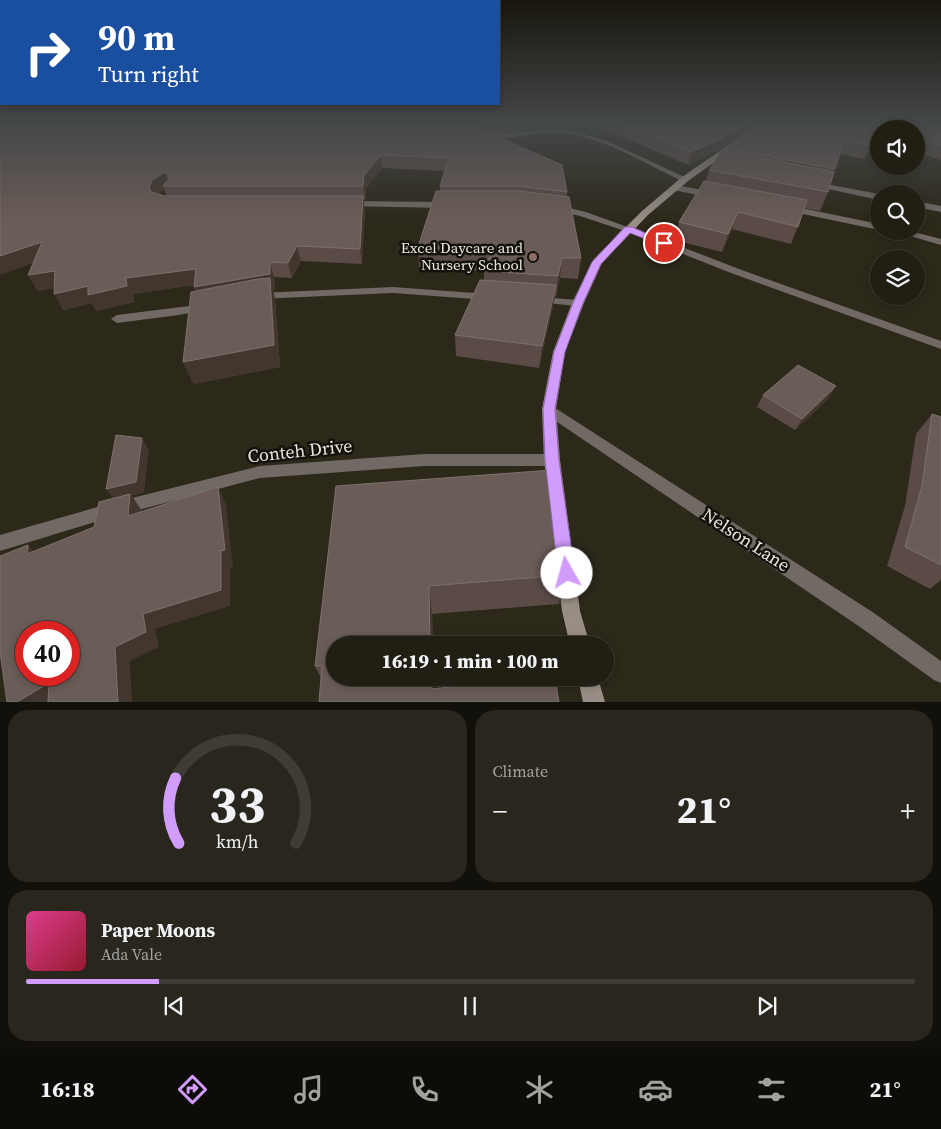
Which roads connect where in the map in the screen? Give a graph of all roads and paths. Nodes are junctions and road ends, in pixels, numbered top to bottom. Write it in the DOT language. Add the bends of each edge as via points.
graph roads {
  1 [pos="627,156"];
  2 [pos="723,156"];
  3 [pos="806,182"];
  4 [pos="681,183"];
  5 [pos="870,195"];
  6 [pos="724,197"];
  7 [pos="339,204"];
  8 [pos="453,205"];
  9 [pos="925,206"];
  10 [pos="781,207"];
  11 [pos="550,208"];
  12 [pos="941,209"];
  13 [pos="870,224"];
  14 [pos="628,229"];
  15 [pos="925,238"];
  16 [pos="941,242"];
  17 [pos="248,298"];
  18 [pos="500,298"];
  19 [pos="529,300"];
  20 [pos="578,303"];
  21 [pos="214,304"];
  22 [pos="118,319"];
  23 [pos="941,345"];
  24 [pos="549,409"];
  25 [pos="552,460"];
  26 [pos="0,543"];
  27 [pos="578,636"];
  28 [pos="941,673"];
  29 [pos="590,686"];
  30 [pos="594,702"];
  1 -- 4 [label="street"];
  2 -- 4 [label="street"];
  3 -- 5 [label="street"];
  4 -- 6 [label="street"];
  4 -- 14 [label="street"];
  7 -- 8 [label="street"];
  9 -- 12 [label="street"];
  10 -- 13 [label="street"];
  11 -- 14 [label="street" via="584,214"];
  14 -- 20 [label="street" via="597,262"];
  14 -- 23 [label="street" via="735,272"];
  15 -- 16 [label="street"];
  17 -- 18 [label="street" via="393,290"];
  19 -- 20 [label="street"];
  20 -- 24 [label="street" via="559,352"];
  21 -- 22 [label="street" via="179,312"];
  24 -- 25 [label="street"];
  24 -- 28 [label="street, Nelson Lane" via="867,620"];
  25 -- 26 [label="street, Conteh Drive" via="424,460 260,472"];
  25 -- 27 [label="street"];
  29 -- 30 [label="street"];
}
